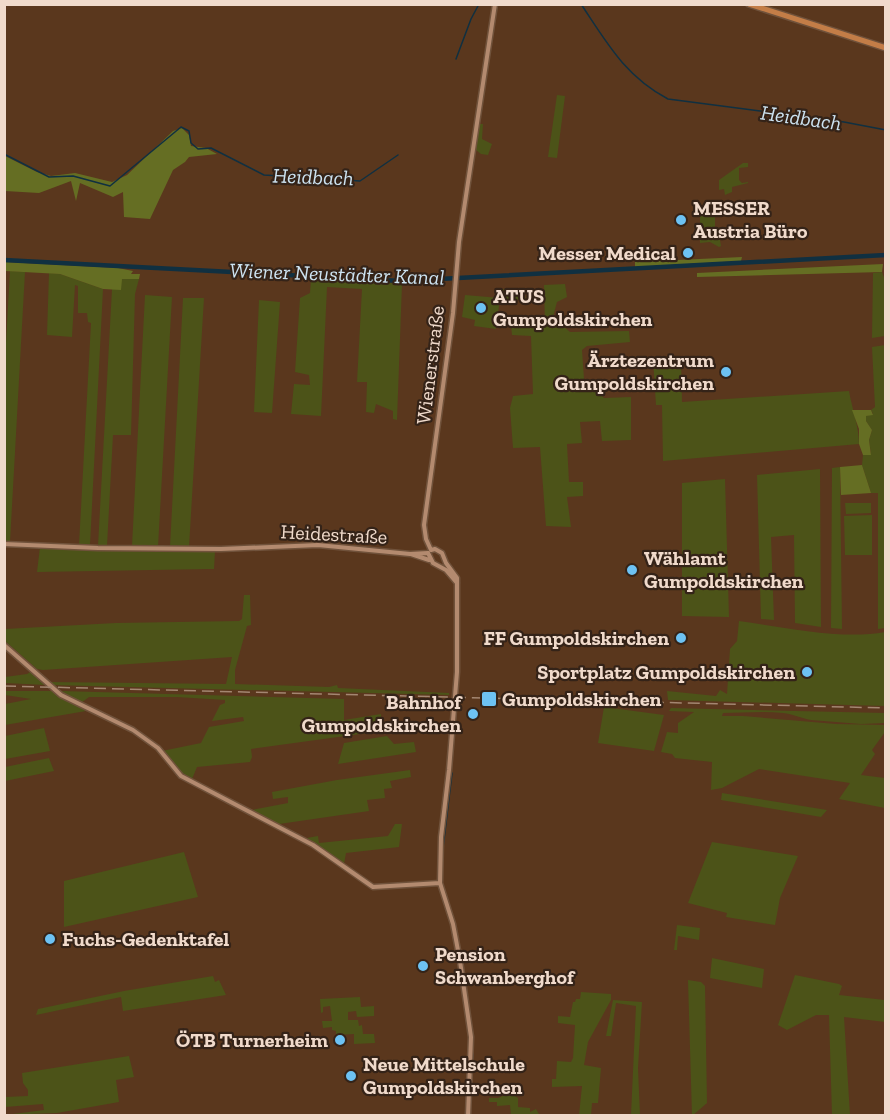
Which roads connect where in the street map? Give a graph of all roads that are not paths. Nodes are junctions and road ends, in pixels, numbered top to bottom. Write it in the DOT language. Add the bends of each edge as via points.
graph roads {
  1 [pos="495,4"];
  2 [pos="749,4"];
  3 [pos="885,48"];
  4 [pos="4,544"];
  5 [pos="430,551"];
  6 [pos="410,554"];
  7 [pos="430,560"];
  8 [pos="444,565"];
  9 [pos="4,645"];
  10 [pos="440,883"];
  11 [pos="468,1116"];
  1 -- 5 [label="street, Wienerstraße" via="424,525"];
  2 -- 3 [label="main road"];
  4 -- 6 [label="street, Heidestraße" via="221,549 318,544"];
  5 -- 6 [label="street, Heidestraße"];
  5 -- 7 [label="street, Wienerstraße"];
  5 -- 8 [label="street" via="442,553"];
  6 -- 7 [label="street, Heidestraße"];
  7 -- 8 [label="street" via="437,566"];
  8 -- 10 [label="street" via="454,573 457,583 456,672"];
  9 -- 10 [label="street" via="66,699 133,730 158,748 181,776 313,845 374,887"];
  10 -- 11 [label="street" via="453,924 471,1037"];
}
